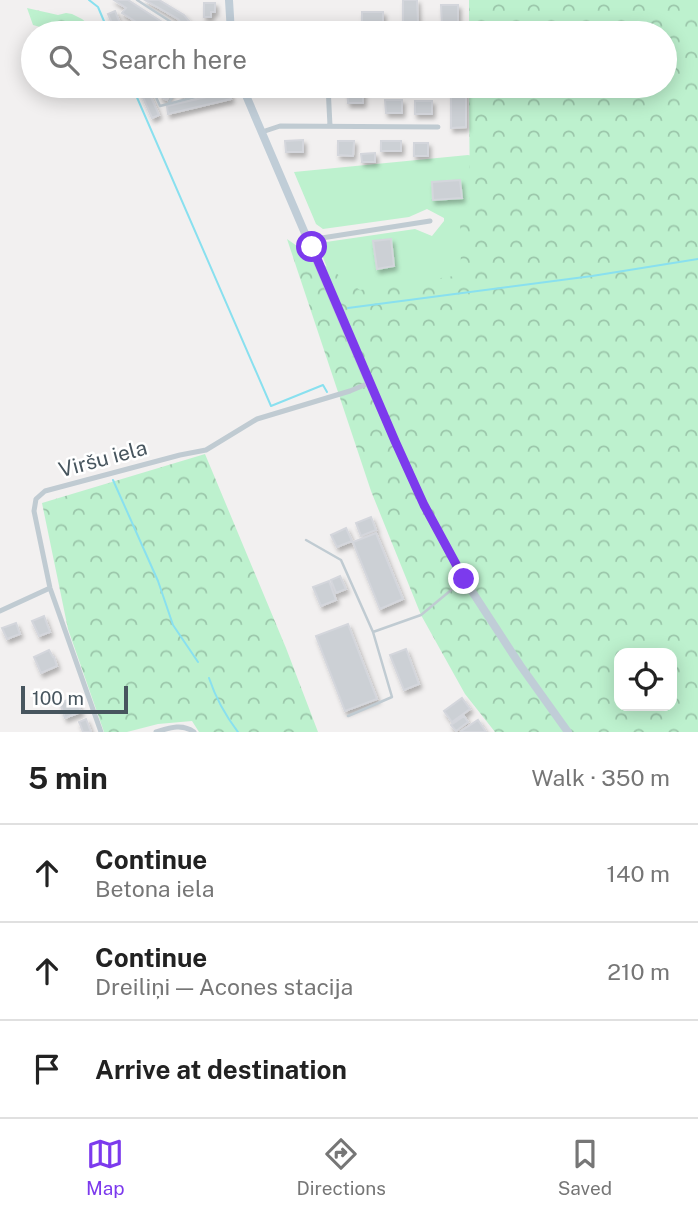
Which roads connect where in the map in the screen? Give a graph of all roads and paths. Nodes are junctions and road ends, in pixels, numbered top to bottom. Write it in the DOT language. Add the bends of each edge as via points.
graph roads {
  1 [pos="137,0"];
  2 [pos="229,0"];
  3 [pos="170,21"];
  4 [pos="230,21"];
  5 [pos="156,98"];
  6 [pos="172,98"];
  7 [pos="191,98"];
  8 [pos="247,98"];
  9 [pos="329,98"];
  10 [pos="168,104"];
  11 [pos="330,126"];
  12 [pos="438,127"];
  13 [pos="262,132"];
  14 [pos="430,221"];
  15 [pos="309,240"];
  16 [pos="369,383"];
  17 [pos="306,540"];
  18 [pos="464,579"];
  19 [pos="50,588"];
  20 [pos="0,611"];
  21 [pos="373,632"];
  22 [pos="348,716"];
  23 [pos="101,732"];
  24 [pos="156,732"];
  25 [pos="194,732"];
  26 [pos="568,732"];
  1 -- 3 [label="lane"];
  2 -- 4 [label="main road"];
  5 -- 10 [label="lane" via="160,106"];
  6 -- 10 [label="lane"];
  7 -- 10 [label="lane"];
  8 -- 13 [label="main road"];
  9 -- 11 [label="street"];
  11 -- 12 [label="street"];
  11 -- 13 [label="street" via="279,126"];
  13 -- 15 [label="main road"];
  14 -- 15 [label="street"];
  15 -- 16 [label="main road"];
  16 -- 18 [label="main road" via="424,505"];
  16 -- 19 [label="street, Viršu iela" via="257,419 206,450 44,491 36,499 34,512"];
  17 -- 21 [label="lane" via="341,560"];
  18 -- 21 [label="lane" via="421,615"];
  18 -- 26 [label="main road"];
  19 -- 20 [label="street"];
  19 -- 23 [label="street, Viršu iela"];
  21 -- 22 [label="lane" via="392,697"];
  24 -- 25 [label="street" via="183,727"];
}
